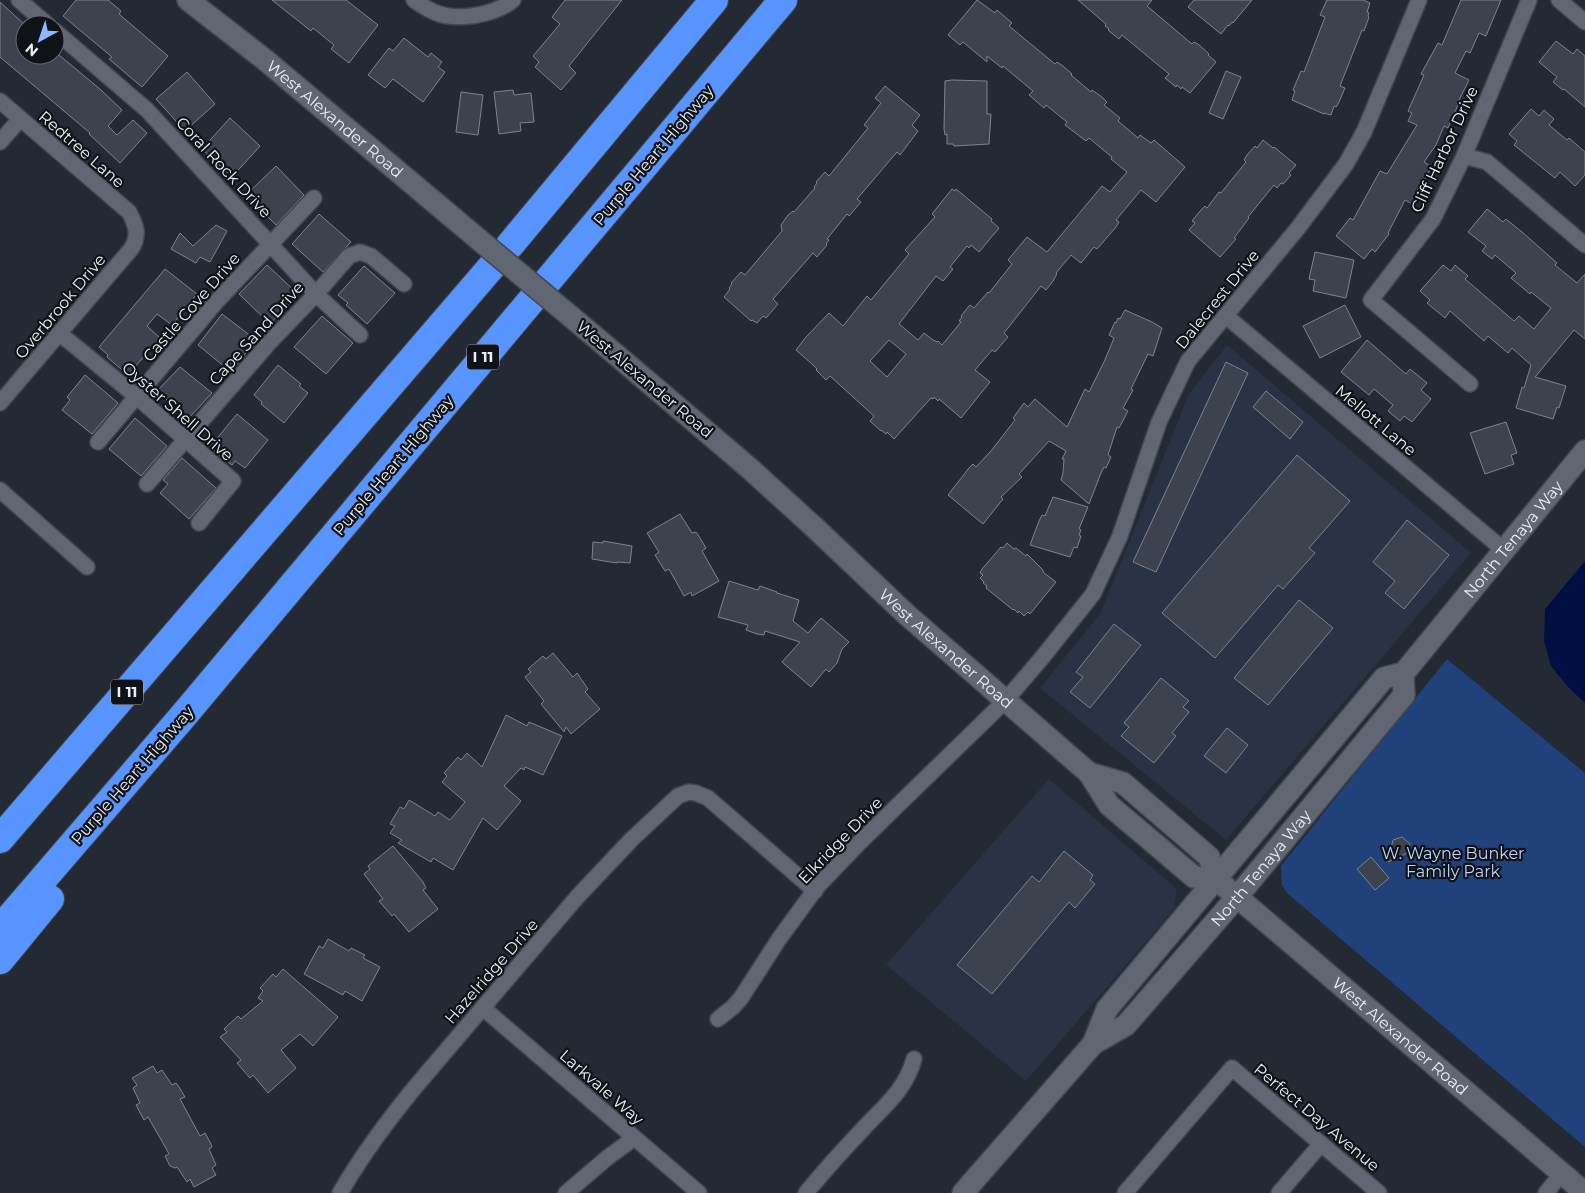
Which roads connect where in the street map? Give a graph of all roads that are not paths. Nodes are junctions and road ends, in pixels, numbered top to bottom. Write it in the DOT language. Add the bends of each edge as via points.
graph roads {
  1 [pos="188,0"];
  2 [pos="414,0"];
  3 [pos="513,0"];
  4 [pos="714,0"];
  5 [pos="783,0"];
  6 [pos="1420,0"];
  7 [pos="1529,0"];
  8 [pos="1559,0"];
  9 [pos="23,1"];
  10 [pos="38,15"];
  11 [pos="1585,22"];
  12 [pos="65,40"];
  13 [pos="0,101"];
  14 [pos="20,119"];
  15 [pos="0,142"];
  16 [pos="1464,156"];
  17 [pos="314,198"];
  18 [pos="136,227"];
  19 [pos="271,243"];
  20 [pos="1585,245"];
  21 [pos="404,284"];
  22 [pos="316,294"];
  23 [pos="1226,316"];
  24 [pos="59,334"];
  25 [pos="360,335"];
  26 [pos="1470,384"];
  27 [pos="136,396"];
  28 [pos="0,403"];
  29 [pos="186,439"];
  30 [pos="98,442"];
  31 [pos="1585,451"];
  32 [pos="147,484"];
  33 [pos="0,490"];
  34 [pos="199,523"];
  35 [pos="1505,551"];
  36 [pos="87,567"];
  37 [pos="1404,673"];
  38 [pos="1006,701"];
  39 [pos="184,715"];
  40 [pos="0,839"];
  41 [pos="1216,879"];
  42 [pos="815,891"];
  43 [pos="1237,897"];
  44 [pos="0,929"];
  45 [pos="0,960"];
  46 [pos="483,1008"];
  47 [pos="718,1019"];
  48 [pos="1093,1044"];
  49 [pos="914,1059"];
  50 [pos="634,1138"];
  51 [pos="1321,1144"];
  52 [pos="1562,1174"];
  53 [pos="1585,1192"];
  54 [pos="340,1193"];
  55 [pos="566,1193"];
  56 [pos="698,1193"];
  57 [pos="806,1193"];
  58 [pos="963,1193"];
  59 [pos="1125,1193"];
  60 [pos="1278,1193"];
  61 [pos="1379,1193"];
  62 [pos="1546,1193"];
  1 -- 38 [label="main road, West Alexander Road, bridge" via="264,59 748,466 907,615"];
  2 -- 3 [label="street" via="435,13 454,17 482,14"];
  4 -- 40 [label="highway, I 11" via="502,255"];
  5 -- 39 [label="highway, Purple Heart Highway / I 11"];
  6 -- 23 [label="street, Dalecrest Drive" via="1364,132 1346,164"];
  7 -- 16 [label="street, Cliff Harbor Drive"];
  8 -- 11 [label="street"];
  9 -- 10 [label="street"];
  12 -- 19 [label="street, Coral Rock Drive" via="147,110"];
  13 -- 14 [label="street, Redtree Lane"];
  14 -- 15 [label="street"];
  14 -- 18 [label="street, Redtree Lane" via="129,212"];
  16 -- 20 [label="street" via="1487,162"];
  16 -- 26 [label="street, Cliff Harbor Drive" via="1433,219 1371,300"];
  17 -- 19 [label="street, Castle Cove Drive"];
  18 -- 24 [label="street, Overbrook Drive" via="131,249"];
  19 -- 22 [label="street, Coral Rock Drive"];
  19 -- 27 [label="street, Castle Cove Drive"];
  21 -- 22 [label="street, Cape Sand Drive" via="371,256 360,252 349,256"];
  22 -- 25 [label="street, Coral Rock Drive"];
  22 -- 29 [label="street, Cape Sand Drive"];
  23 -- 35 [label="street, Mellott Lane"];
  23 -- 38 [label="street, Dalecrest Drive" via="1188,361 1159,422 1120,536 1093,594"];
  24 -- 27 [label="street, Oyster Shell Drive"];
  24 -- 28 [label="street, Overbrook Drive"];
  27 -- 29 [label="street, Oyster Shell Drive"];
  27 -- 30 [label="street, Castle Cove Drive"];
  29 -- 32 [label="street, Cape Sand Drive"];
  29 -- 34 [label="street, Oyster Shell Drive" via="233,481"];
  31 -- 35 [label="main road, North Tenaya Way"];
  33 -- 36 [label="street"];
  35 -- 37 [label="main road, North Tenaya Way"];
  37 -- 41 [label="main road, North Tenaya Way" via="1384,678"];
  37 -- 43 [label="main road, North Tenaya Way" via="1404,695"];
  38 -- 41 [label="main road, West Alexander Road" via="1089,772 1123,783 1208,857"];
  38 -- 42 [label="street, Elkridge Drive" via="859,842"];
  39 -- 44 [label="highway, Purple Heart Highway / I 11"];
  39 -- 45 [label="highway" via="155,775"];
  41 -- 43 [label="main road, West Alexander Road"];
  41 -- 48 [label="main road, North Tenaya Way" via="1107,1009"];
  42 -- 46 [label="street, Hazelridge Drive" via="708,798 690,792 678,796 597,876"];
  42 -- 47 [label="street, Elkridge Drive" via="779,938 741,998"];
  43 -- 48 [label="main road, North Tenaya Way" via="1126,1025"];
  43 -- 52 [label="main road, West Alexander Road"];
  46 -- 50 [label="street, Larkvale Way"];
  46 -- 54 [label="street, Hazelridge Drive" via="391,1116"];
  48 -- 58 [label="main road, North Tenaya Way"];
  49 -- 57 [label="street" via="899,1091"];
  50 -- 55 [label="street"];
  50 -- 56 [label="street, Larkvale Way"];
  51 -- 59 [label="street, Perfect Day Avenue" via="1232,1068"];
  51 -- 60 [label="street"];
  51 -- 61 [label="street, Perfect Day Avenue"];
  52 -- 53 [label="main road, West Alexander Road"];
  52 -- 62 [label="street"];
}
